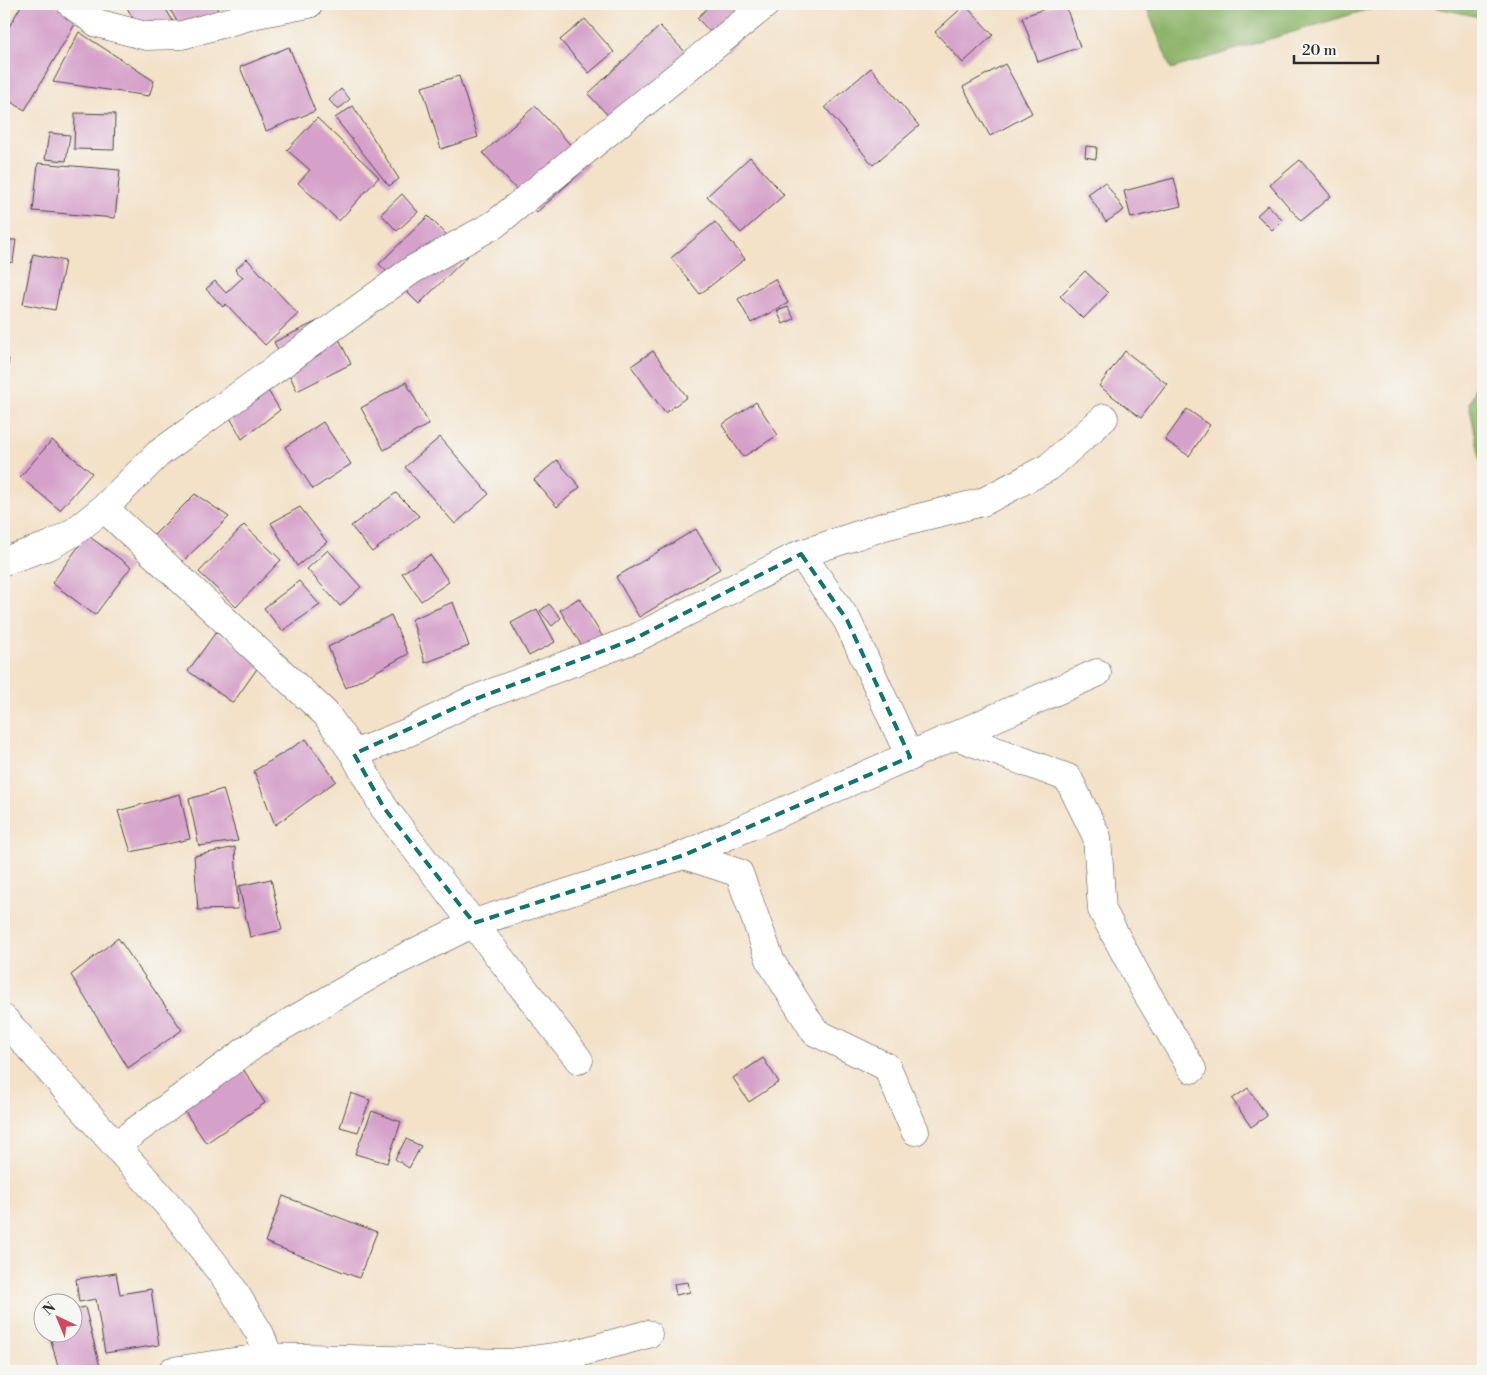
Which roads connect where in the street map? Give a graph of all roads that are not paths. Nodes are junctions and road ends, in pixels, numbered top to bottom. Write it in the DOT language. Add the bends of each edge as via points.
graph roads {
  1 [pos="71,4"];
  2 [pos="309,4"];
  3 [pos="766,4"];
  4 [pos="1104,418"];
  5 [pos="104,508"];
  6 [pos="801,554"];
  7 [pos="4,562"];
  8 [pos="1096,673"];
  9 [pos="956,736"];
  10 [pos="354,754"];
  11 [pos="910,757"];
  12 [pos="684,855"];
  13 [pos="474,923"];
  14 [pos="4,1019"];
  15 [pos="580,1060"];
  16 [pos="1192,1069"];
  17 [pos="915,1131"];
  18 [pos="116,1145"];
  19 [pos="648,1334"];
  20 [pos="271,1364"];
  21 [pos="172,1371"];
  1 -- 2 [label="street" via="96,23 146,36 182,35 257,14"];
  3 -- 5 [label="street" via="495,224 412,270 158,454"];
  4 -- 6 [label="street" via="1049,467 983,502 885,526"];
  5 -- 7 [label="street" via="74,532 51,545"];
  5 -- 10 [label="street" via="326,714"];
  6 -- 10 [label="street" via="632,640 470,701 409,732"];
  6 -- 11 [label="street" via="847,620"];
  8 -- 9 [label="street"];
  9 -- 11 [label="street"];
  9 -- 16 [label="street" via="1068,778 1097,837 1102,910"];
  10 -- 13 [label="street" via="384,808"];
  11 -- 12 [label="street"];
  12 -- 13 [label="street"];
  12 -- 17 [label="street" via="739,873 771,962 815,1032 887,1067"];
  13 -- 15 [label="street"];
  13 -- 18 [label="street" via="385,967 266,1036"];
  14 -- 18 [label="street"];
  18 -- 20 [label="street" via="176,1214 229,1284 260,1334"];
  19 -- 20 [label="street" via="575,1354 509,1362"];
  20 -- 21 [label="street"];
}
